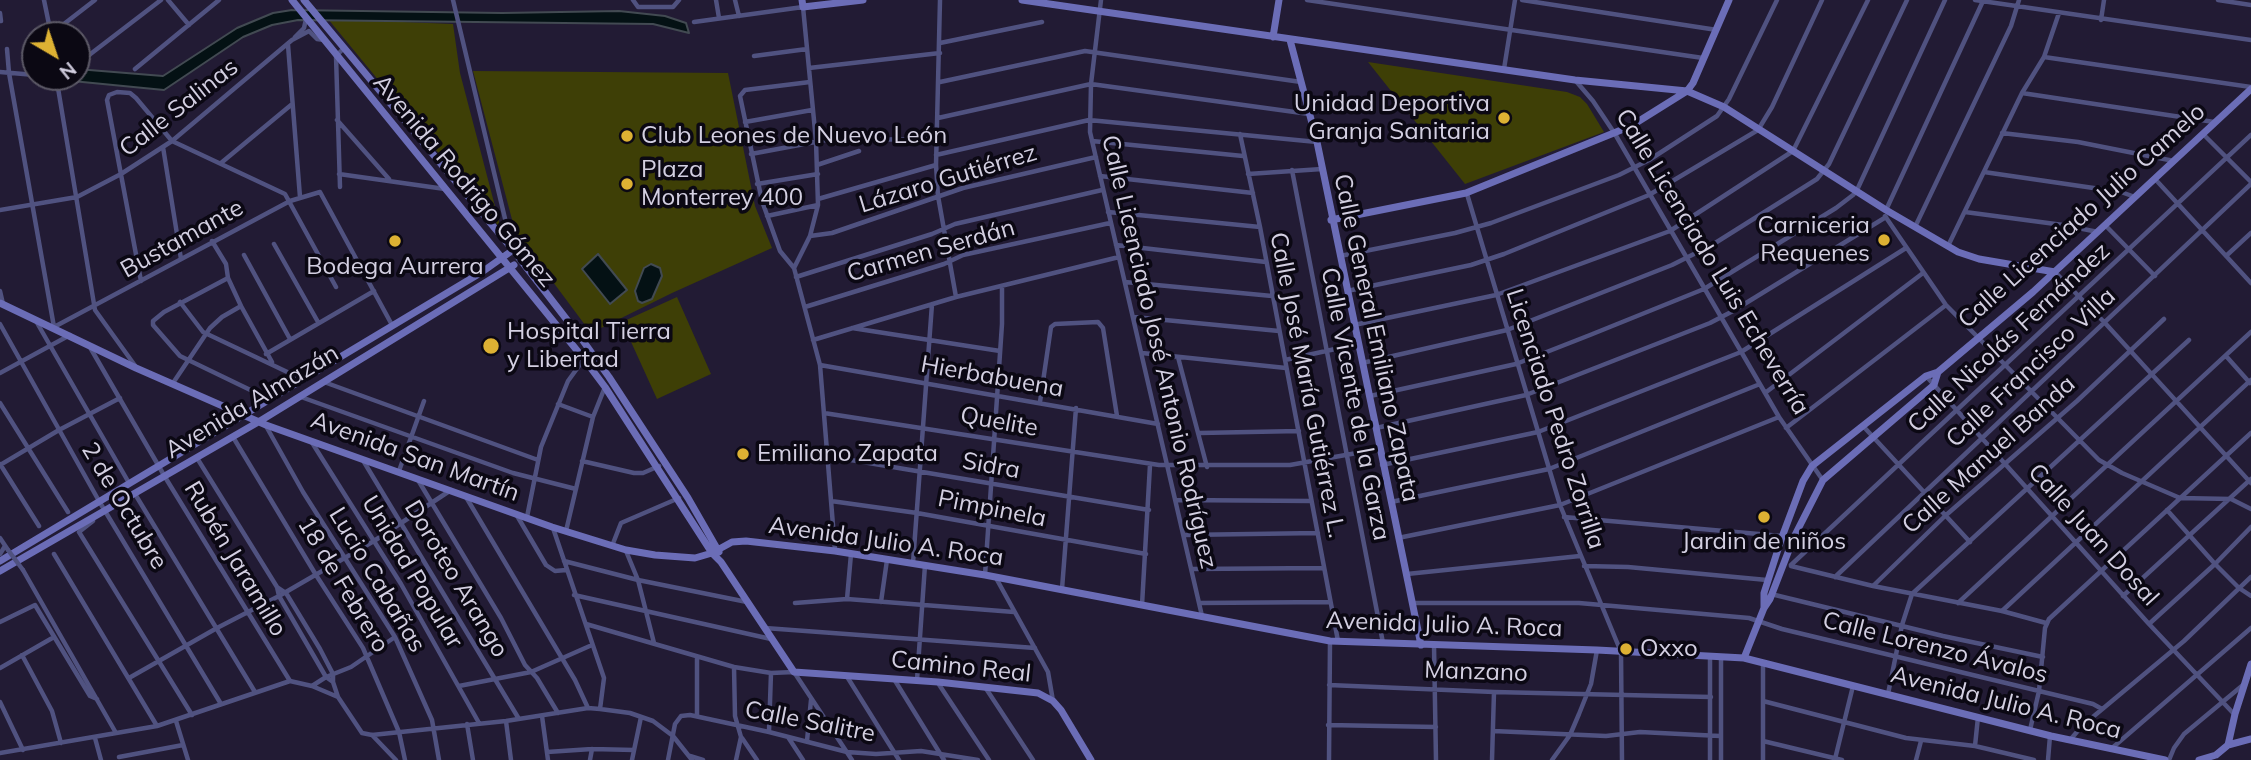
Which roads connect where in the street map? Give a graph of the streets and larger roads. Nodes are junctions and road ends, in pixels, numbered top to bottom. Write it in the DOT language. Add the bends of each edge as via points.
graph roads {
  1 [pos="44,0"];
  2 [pos="95,0"];
  3 [pos="161,0"];
  4 [pos="168,0"];
  5 [pos="219,0"];
  6 [pos="292,0"];
  7 [pos="304,0"];
  8 [pos="453,0"];
  9 [pos="633,0"];
  10 [pos="666,0"];
  11 [pos="679,0"];
  12 [pos="716,0"];
  13 [pos="735,0"];
  14 [pos="863,0"];
  15 [pos="940,0"];
  16 [pos="1021,0"];
  17 [pos="1101,0"];
  18 [pos="1279,0"];
  19 [pos="1307,0"];
  20 [pos="1515,0"];
  21 [pos="1522,0"];
  22 [pos="1729,0"];
  23 [pos="1777,0"];
  24 [pos="1822,0"];
  25 [pos="1868,0"];
  26 [pos="1907,0"];
  27 [pos="1945,0"];
  28 [pos="1975,0"];
  29 [pos="2104,0"];
  30 [pos="2218,0"];
  31 [pos="848,1"];
  32 [pos="1983,1"];
  33 [pos="2019,3"];
  34 [pos="803,4"];
  35 [pos="2251,5"];
  36 [pos="666,7"];
  37 [pos="1099,12"];
  38 [pos="0,13"];
  39 [pos="2059,13"];
  40 [pos="739,16"];
  41 [pos="307,18"];
  42 [pos="719,18"];
  43 [pos="2101,20"];
  44 [pos="1,21"];
  45 [pos="48,21"];
  46 [pos="68,21"];
  47 [pos="694,22"];
  48 [pos="1042,22"];
  49 [pos="189,25"];
  50 [pos="1510,29"];
  51 [pos="1717,30"];
  52 [pos="1273,37"];
  53 [pos="324,40"];
  54 [pos="1290,40"];
  55 [pos="2251,40"];
  56 [pos="290,42"];
  57 [pos="940,43"];
  58 [pos="7,49"];
  59 [pos="344,49"];
  60 [pos="807,49"];
  61 [pos="1094,51"];
  62 [pos="940,53"];
  63 [pos="91,54"];
  64 [pos="336,56"];
  65 [pos="754,56"];
  66 [pos="2043,57"];
  67 [pos="1704,59"];
  68 [pos="809,68"];
  69 [pos="135,69"];
  70 [pos="1504,69"];
  71 [pos="0,72"];
  72 [pos="9,72"];
  73 [pos="21,73"];
  74 [pos="1576,80"];
  75 [pos="810,82"];
  76 [pos="940,82"];
  77 [pos="1301,82"];
  78 [pos="1091,84"];
  79 [pos="2251,88"];
  80 [pos="59,91"];
  81 [pos="1687,91"];
  82 [pos="2022,93"];
  83 [pos="292,104"];
  84 [pos="1724,107"];
  85 [pos="812,110"];
  86 [pos="1310,114"];
  87 [pos="938,118"];
  88 [pos="336,120"];
  89 [pos="1089,120"];
  90 [pos="745,122"];
  91 [pos="2215,122"];
  92 [pos="1758,130"];
  93 [pos="2002,133"];
  94 [pos="1240,134"];
  95 [pos="1615,134"];
  96 [pos="2203,134"];
  97 [pos="2251,135"];
  98 [pos="937,139"];
  99 [pos="172,141"];
  100 [pos="816,141"];
  101 [pos="1093,141"];
  102 [pos="1317,142"];
  103 [pos="163,147"];
  104 [pos="859,151"];
  105 [pos="1793,151"];
  106 [pos="751,154"];
  107 [pos="936,155"];
  108 [pos="1243,156"];
  109 [pos="1096,157"];
  110 [pos="2227,158"];
  111 [pos="2175,161"];
  112 [pos="222,163"];
  113 [pos="817,165"];
  114 [pos="936,165"];
  115 [pos="1634,167"];
  116 [pos="1322,169"];
  117 [pos="1292,170"];
  118 [pos="1826,170"];
  119 [pos="1984,172"];
  120 [pos="121,174"];
  121 [pos="339,174"];
  122 [pos="818,174"];
  123 [pos="1248,174"];
  124 [pos="1100,176"];
  125 [pos="2155,179"];
  126 [pos="390,180"];
  127 [pos="2251,183"];
  128 [pos="757,184"];
  129 [pos="340,187"];
  130 [pos="447,190"];
  131 [pos="1102,190"];
  132 [pos="1857,190"];
  133 [pos="1253,193"];
  134 [pos="1466,193"];
  135 [pos="1649,195"];
  136 [pos="938,196"];
  137 [pos="77,197"];
  138 [pos="300,197"];
  139 [pos="2136,197"];
  140 [pos="290,201"];
  141 [pos="818,202"];
  142 [pos="2178,203"];
  143 [pos="32,205"];
  144 [pos="0,210"];
  145 [pos="1884,211"];
  146 [pos="1108,212"];
  147 [pos="1965,212"];
  148 [pos="767,216"];
  149 [pos="1331,220"];
  150 [pos="1110,223"];
  151 [pos="2106,226"];
  152 [pos="1260,227"];
  153 [pos="1915,227"];
  154 [pos="944,228"];
  155 [pos="1476,228"];
  156 [pos="2203,230"];
  157 [pos="1670,231"];
  158 [pos="2099,232"];
  159 [pos="2251,233"];
  160 [pos="810,236"];
  161 [pos="212,241"];
  162 [pos="274,244"];
  163 [pos="1116,245"];
  164 [pos="1948,246"];
  165 [pos="1906,248"];
  166 [pos="513,250"];
  167 [pos="2129,250"];
  168 [pos="244,255"];
  169 [pos="1339,256"];
  170 [pos="2226,256"];
  171 [pos="1119,257"];
  172 [pos="181,258"];
  173 [pos="503,258"];
  174 [pos="1686,259"];
  175 [pos="520,260"];
  176 [pos="949,261"];
  177 [pos="1486,261"];
  178 [pos="1266,262"];
  179 [pos="511,268"];
  180 [pos="794,268"];
  181 [pos="2055,272"];
  182 [pos="1923,273"];
  183 [pos="796,276"];
  184 [pos="2155,276"];
  185 [pos="228,278"];
  186 [pos="141,281"];
  187 [pos="1125,282"];
  188 [pos="2251,283"];
  189 [pos="1002,286"];
  190 [pos="336,287"];
  191 [pos="1704,289"];
  192 [pos="0,291"];
  193 [pos="374,291"];
  194 [pos="1346,291"];
  195 [pos="1496,295"];
  196 [pos="1272,296"];
  197 [pos="2080,296"];
  198 [pos="956,297"];
  199 [pos="180,302"];
  200 [pos="1,303"];
  201 [pos="932,304"];
  202 [pos="1947,305"];
  203 [pos="241,306"];
  204 [pos="95,307"];
  205 [pos="804,307"];
  206 [pos="33,317"];
  207 [pos="1133,317"];
  208 [pos="1721,319"];
  209 [pos="2164,320"];
  210 [pos="318,322"];
  211 [pos="2105,323"];
  212 [pos="0,324"];
  213 [pos="392,325"];
  214 [pos="1354,325"];
  215 [pos="54,327"];
  216 [pos="850,328"];
  217 [pos="1507,330"];
  218 [pos="1279,331"];
  219 [pos="2251,332"];
  220 [pos="207,334"];
  221 [pos="70,335"];
  222 [pos="1978,337"];
  223 [pos="290,338"];
  224 [pos="813,340"];
  225 [pos="930,340"];
  226 [pos="2189,340"];
  227 [pos="1357,344"];
  228 [pos="89,345"];
  229 [pos="50,346"];
  230 [pos="1327,350"];
  231 [pos="1000,351"];
  232 [pos="2130,351"];
  233 [pos="1741,352"];
  234 [pos="268,353"];
  235 [pos="1142,353"];
  236 [pos="2225,355"];
  237 [pos="1178,357"];
  238 [pos="261,358"];
  239 [pos="584,359"];
  240 [pos="1285,360"];
  241 [pos="20,361"];
  242 [pos="187,361"];
  243 [pos="272,363"];
  244 [pos="1361,363"];
  245 [pos="1516,363"];
  246 [pos="820,365"];
  247 [pos="2005,365"];
  248 [pos="136,368"];
  249 [pos="1286,368"];
  250 [pos="1938,372"];
  251 [pos="0,373"];
  252 [pos="2151,375"];
  253 [pos="1926,376"];
  254 [pos="609,377"];
  255 [pos="302,379"];
  256 [pos="323,382"];
  257 [pos="2250,382"];
  258 [pos="173,383"];
  259 [pos="927,383"];
  260 [pos="1760,384"];
  261 [pos="1934,385"];
  262 [pos="605,387"];
  263 [pos="2031,391"];
  264 [pos="1765,393"];
  265 [pos="997,395"];
  266 [pos="300,396"];
  267 [pos="1368,396"];
  268 [pos="1526,396"];
  269 [pos="120,398"];
  270 [pos="269,399"];
  271 [pos="424,401"];
  272 [pos="1040,402"];
  273 [pos="2177,402"];
  274 [pos="0,403"];
  275 [pos="558,404"];
  276 [pos="1076,408"];
  277 [pos="1957,410"];
  278 [pos="89,413"];
  279 [pos="824,413"];
  280 [pos="244,415"];
  281 [pos="419,416"];
  282 [pos="1117,416"];
  283 [pos="593,417"];
  284 [pos="1779,417"];
  285 [pos="2057,417"];
  286 [pos="263,423"];
  287 [pos="1158,424"];
  288 [pos="1863,426"];
  289 [pos="924,427"];
  290 [pos="1375,428"];
  291 [pos="1786,428"];
  292 [pos="2201,428"];
  293 [pos="59,430"];
  294 [pos="1299,432"];
  295 [pos="1538,432"];
  296 [pos="1200,433"];
  297 [pos="2251,433"];
  298 [pos="412,436"];
  299 [pos="233,437"];
  300 [pos="1872,437"];
  301 [pos="1983,438"];
  302 [pos="995,439"];
  303 [pos="311,440"];
  304 [pos="2080,440"];
  305 [pos="28,449"];
  306 [pos="1379,449"];
  307 [pos="1073,452"];
  308 [pos="1347,454"];
  309 [pos="827,456"];
  310 [pos="2227,456"];
  311 [pos="197,458"];
  312 [pos="362,458"];
  313 [pos="538,460"];
  314 [pos="582,461"];
  315 [pos="2005,462"];
  316 [pos="664,463"];
  317 [pos="1304,463"];
  318 [pos="0,465"];
  319 [pos="1150,465"];
  320 [pos="1382,465"];
  321 [pos="2106,465"];
  322 [pos="158,466"];
  323 [pos="1168,466"];
  324 [pos="1812,466"];
  325 [pos="1898,466"];
  326 [pos="656,467"];
  327 [pos="1208,467"];
  328 [pos="1549,469"];
  329 [pos="399,471"];
  330 [pos="920,471"];
  331 [pos="164,477"];
  332 [pos="417,478"];
  333 [pos="533,480"];
  334 [pos="1823,480"];
  335 [pos="2250,481"];
  336 [pos="2141,482"];
  337 [pos="129,483"];
  338 [pos="991,483"];
  339 [pos="2029,488"];
  340 [pos="576,489"];
  341 [pos="452,490"];
  342 [pos="1924,492"];
  343 [pos="135,494"];
  344 [pos="463,494"];
  345 [pos="686,494"];
  346 [pos="1070,497"];
  347 [pos="2180,498"];
  348 [pos="678,499"];
  349 [pos="2231,499"];
  350 [pos="1176,500"];
  351 [pos="99,501"];
  352 [pos="831,501"];
  353 [pos="1311,501"];
  354 [pos="1391,502"];
  355 [pos="432,504"];
  356 [pos="1560,505"];
  357 [pos="2251,509"];
  358 [pos="1149,510"];
  359 [pos="2167,510"];
  360 [pos="68,512"];
  361 [pos="106,512"];
  362 [pos="515,513"];
  363 [pos="917,513"];
  364 [pos="1945,516"];
  365 [pos="2053,516"];
  366 [pos="1564,517"];
  367 [pos="527,518"];
  368 [pos="403,523"];
  369 [pos="39,526"];
  370 [pos="989,526"];
  371 [pos="552,527"];
  372 [pos="2251,527"];
  373 [pos="566,531"];
  374 [pos="1318,533"];
  375 [pos="1184,535"];
  376 [pos="2190,535"];
  377 [pos="1782,537"];
  378 [pos="1794,537"];
  379 [pos="0,538"];
  380 [pos="1398,538"];
  381 [pos="374,541"];
  382 [pos="1066,541"];
  383 [pos="1970,542"];
  384 [pos="2076,542"];
  385 [pos="612,546"];
  386 [pos="7,548"];
  387 [pos="626,550"];
  388 [pos="715,551"];
  389 [pos="835,551"];
  390 [pos="0,554"];
  391 [pos="54,554"];
  392 [pos="851,554"];
  393 [pos="1146,554"];
  394 [pos="345,556"];
  395 [pos="1580,556"];
  396 [pos="887,559"];
  397 [pos="0,561"];
  398 [pos="563,561"];
  399 [pos="913,563"];
  400 [pos="926,564"];
  401 [pos="2216,564"];
  402 [pos="1788,565"];
  403 [pos="1584,566"];
  404 [pos="1324,568"];
  405 [pos="1192,569"];
  406 [pos="566,570"];
  407 [pos="0,571"];
  408 [pos="2102,571"];
  409 [pos="1405,574"];
  410 [pos="316,575"];
  411 [pos="985,575"];
  412 [pos="995,577"];
  413 [pos="1835,577"];
  414 [pos="2251,577"];
  415 [pos="638,580"];
  416 [pos="1768,580"];
  417 [pos="1873,586"];
  418 [pos="277,587"];
  419 [pos="2239,588"];
  420 [pos="1062,590"];
  421 [pos="286,593"];
  422 [pos="1768,593"];
  423 [pos="1912,594"];
  424 [pos="574,595"];
  425 [pos="279,596"];
  426 [pos="2123,596"];
  427 [pos="2251,596"];
  428 [pos="847,599"];
  429 [pos="881,602"];
  430 [pos="1330,602"];
  431 [pos="747,603"];
  432 [pos="795,603"];
  433 [pos="1199,603"];
  434 [pos="1412,603"];
  435 [pos="1958,603"];
  436 [pos="923,605"];
  437 [pos="1602,605"];
  438 [pos="1142,606"];
  439 [pos="2002,611"];
  440 [pos="1014,612"];
  441 [pos="647,613"];
  442 [pos="248,614"];
  443 [pos="1203,617"];
  444 [pos="1759,621"];
  445 [pos="0,622"];
  446 [pos="2046,623"];
  447 [pos="586,624"];
  448 [pos="2149,624"];
  449 [pos="1902,625"];
  450 [pos="217,628"];
  451 [pos="764,628"];
  452 [pos="2251,628"];
  453 [pos="54,637"];
  454 [pos="395,637"];
  455 [pos="920,638"];
  456 [pos="771,639"];
  457 [pos="1334,642"];
  458 [pos="654,644"];
  459 [pos="1384,644"];
  460 [pos="593,645"];
  461 [pos="1421,645"];
  462 [pos="1434,645"];
  463 [pos="187,646"];
  464 [pos="1035,648"];
  465 [pos="1597,650"];
  466 [pos="2173,650"];
  467 [pos="1621,652"];
  468 [pos="22,655"];
  469 [pos="368,656"];
  470 [pos="1710,656"];
  471 [pos="2043,656"];
  472 [pos="561,657"];
  473 [pos="1721,657"];
  474 [pos="1895,657"];
  475 [pos="697,658"];
  476 [pos="1744,658"];
  477 [pos="159,662"];
  478 [pos="1763,662"];
  479 [pos="734,667"];
  480 [pos="0,668"];
  481 [pos="2250,668"];
  482 [pos="531,672"];
  483 [pos="794,672"];
  484 [pos="771,673"];
  485 [pos="333,674"];
  486 [pos="2198,674"];
  487 [pos="846,675"];
  488 [pos="326,677"];
  489 [pos="129,678"];
  490 [pos="893,678"];
  491 [pos="495,679"];
  492 [pos="917,680"];
  493 [pos="290,681"];
  494 [pos="333,682"];
  495 [pos="938,682"];
  496 [pos="2244,684"];
  497 [pos="312,685"];
  498 [pos="459,685"];
  499 [pos="1329,685"];
  500 [pos="1854,685"];
  501 [pos="984,686"];
  502 [pos="1435,688"];
  503 [pos="2039,691"];
  504 [pos="255,692"];
  505 [pos="1494,692"];
  506 [pos="1587,693"];
  507 [pos="1622,694"];
  508 [pos="1888,694"];
  509 [pos="338,697"];
  510 [pos="1711,697"];
  511 [pos="97,699"];
  512 [pos="811,699"];
  513 [pos="2223,700"];
  514 [pos="1053,701"];
  515 [pos="1763,701"];
  516 [pos="0,702"];
  517 [pos="221,704"];
  518 [pos="588,709"];
  519 [pos="600,709"];
  520 [pos="2102,709"];
  521 [pos="558,713"];
  522 [pos="2235,714"];
  523 [pos="191,715"];
  524 [pos="542,716"];
  525 [pos="697,716"];
  526 [pos="641,717"];
  527 [pos="1978,717"];
  528 [pos="519,719"];
  529 [pos="176,721"];
  530 [pos="506,721"];
  531 [pos="1844,722"];
  532 [pos="480,723"];
  533 [pos="467,724"];
  534 [pos="1328,725"];
  535 [pos="157,726"];
  536 [pos="738,727"];
  537 [pos="1436,727"];
  538 [pos="434,728"];
  539 [pos="2030,730"];
  540 [pos="1493,731"];
  541 [pos="399,732"];
  542 [pos="769,732"];
  543 [pos="116,733"];
  544 [pos="372,735"];
  545 [pos="1570,735"];
  546 [pos="1622,735"];
  547 [pos="673,736"];
  548 [pos="1710,736"];
  549 [pos="1720,736"];
  550 [pos="2051,736"];
  551 [pos="741,737"];
  552 [pos="787,737"];
  553 [pos="96,738"];
  554 [pos="2251,739"];
  555 [pos="2070,740"];
  556 [pos="807,741"];
  557 [pos="1763,741"];
  558 [pos="1921,741"];
  559 [pos="61,743"];
  560 [pos="183,745"];
  561 [pos="2228,745"];
  562 [pos="1975,746"];
  563 [pos="592,749"];
  564 [pos="23,750"];
  565 [pos="634,750"];
  566 [pos="2115,750"];
  567 [pos="547,752"];
  568 [pos="846,752"];
  569 [pos="0,753"];
  570 [pos="895,753"];
  571 [pos="940,753"];
  572 [pos="119,757"];
  573 [pos="691,758"];
  574 [pos="2216,758"];
  575 [pos="1835,759"];
  576 [pos="101,760"];
  577 [pos="188,760"];
  578 [pos="396,760"];
  579 [pos="405,760"];
  580 [pos="439,760"];
  581 [pos="473,760"];
  582 [pos="511,760"];
  583 [pos="548,760"];
  584 [pos="590,760"];
  585 [pos="632,760"];
  586 [pos="668,760"];
  587 [pos="703,760"];
  588 [pos="736,760"];
  589 [pos="757,760"];
  590 [pos="803,760"];
  591 [pos="852,760"];
  592 [pos="899,760"];
  593 [pos="944,760"];
  594 [pos="978,760"];
  595 [pos="989,760"];
  596 [pos="1032,760"];
  597 [pos="1091,760"];
  598 [pos="1329,760"];
  599 [pos="1436,760"];
  600 [pos="1492,760"];
  601 [pos="1552,760"];
  602 [pos="1622,760"];
  603 [pos="1710,760"];
  604 [pos="1721,760"];
  605 [pos="1763,760"];
  606 [pos="1842,760"];
  607 [pos="1916,760"];
  608 [pos="2034,760"];
  609 [pos="2048,760"];
  610 [pos="2119,760"];
  611 [pos="2167,760"];
  612 [pos="2199,760"];
  1 -- 45 [label="street"];
  2 -- 46 [label="street"];
  3 -- 63 [label="street"];
  4 -- 49 [label="street"];
  5 -- 49 [label="street"];
  6 -- 41 [label="street, Avenida Rodrigo Gómez"];
  7 -- 59 [label="street, Avenida Rodrigo Gómez"];
  8 -- 166 [label="street"];
  9 -- 36 [label="street" via="638,6"];
  10 -- 36 [label="street"];
  11 -- 36 [label="street"];
  12 -- 42 [label="street"];
  13 -- 40 [label="street"];
  14 -- 31 [label="street"];
  15 -- 57 [label="street"];
  16 -- 37 [label="street"];
  17 -- 37 [label="street, Calle Licenciado José Antonio Rodríguez"];
  18 -- 52 [label="street"];
  19 -- 50 [label="street"];
  20 -- 50 [label="street"];
  21 -- 51 [label="street"];
  22 -- 51 [label="street"];
  23 -- 84 [label="street"];
  24 -- 92 [label="street"];
  25 -- 105 [label="street"];
  26 -- 118 [label="street"];
  27 -- 132 [label="street"];
  28 -- 32 [label="street"];
  29 -- 43 [label="street"];
  30 -- 35 [label="street"];
  31 -- 34 [label="street"];
  32 -- 33 [label="street"];
  32 -- 145 [label="street"];
  33 -- 39 [label="street"];
  33 -- 153 [label="street"];
  34 -- 40 [label="street"];
  34 -- 60 [label="street"];
  37 -- 52 [label="street"];
  37 -- 61 [label="street, Calle Licenciado José Antonio Rodríguez"];
  38 -- 44 [label="street"];
  39 -- 43 [label="street"];
  39 -- 66 [label="street"];
  40 -- 42 [label="street"];
  41 -- 53 [label="street, Avenida Rodrigo Gómez"];
  41 -- 56 [label="street, Calle Salinas"];
  42 -- 47 [label="street"];
  43 -- 55 [label="street"];
  48 -- 57 [label="street"];
  49 -- 69 [label="street"];
  50 -- 67 [label="street"];
  50 -- 70 [label="street"];
  51 -- 67 [label="street"];
  52 -- 54 [label="street"];
  53 -- 56 [label="street" via="309,31"];
  53 -- 64 [label="street, Avenida Rodrigo Gómez"];
  54 -- 70 [label="street"];
  54 -- 77 [label="street, Calle General Emiliano Zapata"];
  56 -- 83 [label="street"];
  56 -- 99 [label="street, Calle Salinas"];
  57 -- 62 [label="street"];
  58 -- 72 [label="street"];
  59 -- 64 [label="street"];
  59 -- 166 [label="street, Avenida Rodrigo Gómez"];
  60 -- 65 [label="street"];
  60 -- 68 [label="street"];
  61 -- 76 [label="street"];
  61 -- 77 [label="street"];
  61 -- 78 [label="street, Calle Licenciado José Antonio Rodríguez"];
  62 -- 68 [label="street"];
  62 -- 76 [label="street"];
  64 -- 88 [label="street"];
  64 -- 130 [label="street, Avenida Rodrigo Gómez"];
  66 -- 79 [label="street"];
  66 -- 82 [label="street"];
  67 -- 81 [label="street"];
  68 -- 75 [label="street"];
  70 -- 74 [label="street"];
  71 -- 72 [label="street"];
  72 -- 73 [label="street"];
  72 -- 143 [label="street"];
  74 -- 81 [label="street"];
  74 -- 95 [label="street, Calle Licenciado Luis Echeverría"];
  75 -- 85 [label="street"];
  75 -- 90 [label="street" via="740,93"];
  76 -- 87 [label="street"];
  77 -- 86 [label="street, Calle General Emiliano Zapata"];
  78 -- 86 [label="street"];
  78 -- 87 [label="street"];
  78 -- 89 [label="street, Calle Licenciado José Antonio Rodríguez"];
  79 -- 91 [label="street, Calle Licenciado Julio Camelo"];
  80 -- 137 [label="street"];
  81 -- 84 [label="street"];
  81 -- 95 [label="street"];
  82 -- 91 [label="street"];
  82 -- 93 [label="street"];
  83 -- 112 [label="street"];
  83 -- 138 [label="street"];
  84 -- 92 [label="street"];
  84 -- 115 [label="street" via="1717,116"];
  85 -- 90 [label="street"];
  85 -- 100 [label="street"];
  86 -- 102 [label="street, Calle General Emiliano Zapata"];
  87 -- 98 [label="street"];
  88 -- 121 [label="street"];
  88 -- 126 [label="street"];
  89 -- 94 [label="street"];
  89 -- 101 [label="street, Calle Licenciado José Antonio Rodríguez"];
  89 -- 107 [label="street"];
  90 -- 106 [label="street"];
  91 -- 96 [label="street, Calle Licenciado Julio Camelo"];
  92 -- 105 [label="street"];
  92 -- 135 [label="street"];
  93 -- 111 [label="street"];
  93 -- 119 [label="street"];
  94 -- 102 [label="street"];
  94 -- 108 [label="street, Calle José María Gutiérrez L."];
  95 -- 115 [label="street, Calle Licenciado Luis Echeverría"];
  95 -- 134 [label="street"];
  96 -- 110 [label="street"];
  96 -- 111 [label="street, Calle Licenciado Julio Camelo"];
  97 -- 110 [label="street, Calle Nicolás Fernández"];
  98 -- 100 [label="street"];
  98 -- 107 [label="street"];
  99 -- 103 [label="street, Calle Salinas"];
  99 -- 112 [label="street"];
  99 -- 120 [label="street" via="130,93 113,92 108,104"];
  100 -- 106 [label="street"];
  100 -- 113 [label="street"];
  101 -- 108 [label="street"];
  101 -- 109 [label="street, Calle Licenciado José Antonio Rodríguez"];
  102 -- 116 [label="street, Calle General Emiliano Zapata"];
  103 -- 120 [label="street, Calle Salinas"];
  103 -- 172 [label="street"];
  104 -- 113 [label="street"];
  105 -- 118 [label="street"];
  105 -- 157 [label="street"];
  106 -- 128 [label="street"];
  107 -- 114 [label="street"];
  108 -- 123 [label="street, Calle José María Gutiérrez L."];
  109 -- 124 [label="street, Calle Licenciado José Antonio Rodríguez"];
  109 -- 136 [label="street, Lázaro Gutiérrez"];
  110 -- 127 [label="street"];
  110 -- 142 [label="street, Calle Nicolás Fernández"];
  111 -- 125 [label="street, Calle Licenciado Julio Camelo"];
  112 -- 140 [label="street" via="281,191"];
  113 -- 122 [label="street"];
  114 -- 136 [label="street"];
  114 -- 141 [label="street"];
  115 -- 135 [label="street, Calle Licenciado Luis Echeverría"];
  115 -- 155 [label="street"];
  116 -- 117 [label="street"];
  116 -- 149 [label="street, Calle General Emiliano Zapata"];
  117 -- 123 [label="street"];
  117 -- 230 [label="street, Calle Vicente de la Garza"];
  118 -- 132 [label="street"];
  118 -- 174 [label="street" via="1805,188"];
  119 -- 139 [label="street"];
  119 -- 147 [label="street"];
  120 -- 137 [label="street, Calle Salinas"];
  120 -- 186 [label="street"];
  121 -- 126 [label="street"];
  121 -- 129 [label="street"];
  122 -- 128 [label="street"];
  122 -- 141 [label="street"];
  123 -- 133 [label="street, Calle José María Gutiérrez L."];
  124 -- 131 [label="street, Calle Licenciado José Antonio Rodríguez"];
  124 -- 133 [label="street"];
  125 -- 139 [label="street, Calle Licenciado Julio Camelo"];
  125 -- 142 [label="street"];
  126 -- 130 [label="street"];
  127 -- 156 [label="street, Calle Francisco Villa"];
  128 -- 148 [label="street"];
  130 -- 173 [label="street, Avenida Rodrigo Gómez"];
  131 -- 146 [label="street, Calle Licenciado José Antonio Rodríguez"];
  131 -- 154 [label="street"];
  132 -- 145 [label="street"];
  132 -- 191 [label="street" via="1836,208"];
  133 -- 152 [label="street, Calle José María Gutiérrez L."];
  134 -- 149 [label="street"];
  134 -- 155 [label="street, Licenciado Pedro Zorrilla"];
  135 -- 157 [label="street, Calle Licenciado Luis Echeverría"];
  135 -- 177 [label="street"];
  136 -- 154 [label="street"];
  136 -- 160 [label="street, Lázaro Gutiérrez" via="832,233"];
  137 -- 143 [label="street, Calle Salinas"];
  137 -- 204 [label="street"];
  138 -- 140 [label="street, Bustamante"];
  138 -- 193 [label="street, Bustamante" via="320,192 326,199"];
  139 -- 151 [label="street, Calle Licenciado Julio Camelo"];
  140 -- 161 [label="street, Bustamante"];
  140 -- 190 [label="street"];
  141 -- 148 [label="street"];
  141 -- 160 [label="street"];
  142 -- 156 [label="street"];
  142 -- 167 [label="street, Calle Nicolás Fernández"];
  143 -- 144 [label="street, Calle Salinas"];
  143 -- 215 [label="street"];
  145 -- 153 [label="street"];
  145 -- 165 [label="street"];
  145 -- 208 [label="street"];
  146 -- 150 [label="street, Calle Licenciado José Antonio Rodríguez"];
  146 -- 152 [label="street"];
  147 -- 158 [label="street"];
  147 -- 164 [label="street"];
  148 -- 180 [label="street" via="780,251"];
  149 -- 169 [label="street, Calle General Emiliano Zapata"];
  150 -- 163 [label="street, Calle Licenciado José Antonio Rodríguez"];
  150 -- 176 [label="street, Carmen Serdán"];
  151 -- 158 [label="street, Calle Licenciado Julio Camelo"];
  151 -- 167 [label="street"];
  152 -- 178 [label="street, Calle José María Gutiérrez L."];
  153 -- 164 [label="street"];
  154 -- 176 [label="street"];
  154 -- 183 [label="street"];
  155 -- 169 [label="street"];
  155 -- 177 [label="street, Licenciado Pedro Zorrilla"];
  156 -- 170 [label="street"];
  156 -- 184 [label="street, Calle Francisco Villa"];
  157 -- 174 [label="street, Calle Licenciado Luis Echeverría"];
  157 -- 195 [label="street"];
  158 -- 181 [label="street, Calle Licenciado Julio Camelo"];
  159 -- 170 [label="street"];
  160 -- 180 [label="street"];
  161 -- 172 [label="street, Bustamante"];
  161 -- 185 [label="street" via="226,264"];
  162 -- 210 [label="street"];
  163 -- 171 [label="street, Calle Licenciado José Antonio Rodríguez"];
  163 -- 178 [label="street"];
  164 -- 181 [label="street" via="1979,259"];
  165 -- 182 [label="street"];
  165 -- 233 [label="street"];
  166 -- 173 [label="street, Avenida Almazán"];
  166 -- 175 [label="street, Avenida Rodrigo Gómez"];
  167 -- 184 [label="street"];
  167 -- 197 [label="street, Calle Nicolás Fernández"];
  168 -- 223 [label="street"];
  169 -- 194 [label="street, Calle General Emiliano Zapata"];
  170 -- 188 [label="street"];
  171 -- 187 [label="street, Calle Licenciado José Antonio Rodríguez"];
  171 -- 189 [label="street"];
  172 -- 186 [label="street, Bustamante"];
  173 -- 179 [label="street, Avenida Rodrigo Gómez"];
  173 -- 213 [label="street, Avenida Almazán"];
  174 -- 191 [label="street, Calle Licenciado Luis Echeverría"];
  174 -- 217 [label="street"];
  175 -- 179 [label="street, Avenida Almazán"];
  175 -- 254 [label="street, Avenida Rodrigo Gómez"];
  176 -- 198 [label="street"];
  176 -- 205 [label="street, Carmen Serdán"];
  177 -- 194 [label="street"];
  177 -- 195 [label="street, Licenciado Pedro Zorrilla"];
  178 -- 196 [label="street, Calle José María Gutiérrez L."];
  179 -- 239 [label="street, Avenida Rodrigo Gómez"];
  179 -- 256 [label="street, Avenida Almazán"];
  180 -- 183 [label="street"];
  181 -- 197 [label="street"];
  181 -- 222 [label="street, Calle Licenciado Julio Camelo"];
  182 -- 202 [label="street"];
  182 -- 264 [label="street"];
  183 -- 205 [label="street"];
  184 -- 211 [label="street, Calle Francisco Villa"];
  185 -- 199 [label="street"];
  185 -- 203 [label="street"];
  186 -- 204 [label="street, Bustamante"];
  187 -- 196 [label="street"];
  187 -- 207 [label="street, Calle Licenciado José Antonio Rodríguez"];
  189 -- 198 [label="street"];
  189 -- 231 [label="street"];
  191 -- 208 [label="street, Calle Licenciado Luis Echeverría"];
  191 -- 245 [label="street"];
  192 -- 200 [label="street"];
  193 -- 210 [label="street"];
  193 -- 213 [label="street"];
  194 -- 214 [label="street, Calle General Emiliano Zapata"];
  195 -- 214 [label="street"];
  195 -- 217 [label="street, Licenciado Pedro Zorrilla"];
  196 -- 218 [label="street, Calle José María Gutiérrez L."];
  197 -- 211 [label="street"];
  197 -- 247 [label="street, Calle Nicolás Fernández"];
  198 -- 201 [label="street"];
  199 -- 220 [label="street"];
  199 -- 242 [label="street" via="152,322"];
  200 -- 206 [label="street, Avenida San Martín"];
  201 -- 216 [label="street"];
  201 -- 225 [label="street"];
  202 -- 222 [label="street"];
  202 -- 291 [label="street"];
  203 -- 220 [label="street" via="222,317"];
  203 -- 234 [label="street"];
  204 -- 215 [label="street, Bustamante"];
  204 -- 248 [label="street"];
  205 -- 224 [label="street"];
  206 -- 215 [label="street, Avenida San Martín"];
  206 -- 229 [label="street"];
  207 -- 218 [label="street"];
  207 -- 235 [label="street, Calle Licenciado José Antonio Rodríguez"];
  208 -- 233 [label="street, Calle Licenciado Luis Echeverría"];
  208 -- 268 [label="street"];
  209 -- 232 [label="street, Calle Manuel Banda"];
  210 -- 223 [label="street"];
  211 -- 232 [label="street"];
  211 -- 263 [label="street, Calle Francisco Villa"];
  212 -- 241 [label="street, 2 de Octubre"];
  213 -- 255 [label="street, Avenida Almazán"];
  214 -- 227 [label="street, Calle General Emiliano Zapata"];
  215 -- 221 [label="street, Avenida San Martín"];
  216 -- 224 [label="street"];
  216 -- 225 [label="street"];
  217 -- 244 [label="street"];
  217 -- 245 [label="street, Licenciado Pedro Zorrilla"];
  218 -- 240 [label="street, Calle José María Gutiérrez L."];
  219 -- 236 [label="street"];
  220 -- 238 [label="street"];
  220 -- 242 [label="street"];
  221 -- 228 [label="street, Avenida San Martín"];
  221 -- 229 [label="street"];
  222 -- 247 [label="street"];
  222 -- 250 [label="street, Calle Licenciado Julio Camelo"];
  223 -- 234 [label="street"];
  224 -- 246 [label="street"];
  225 -- 231 [label="street"];
  225 -- 259 [label="street"];
  226 -- 252 [label="street"];
  227 -- 230 [label="street"];
  227 -- 244 [label="street, Calle General Emiliano Zapata"];
  228 -- 248 [label="street, Avenida San Martín"];
  228 -- 269 [label="street, Rubén Jaramillo"];
  229 -- 241 [label="street"];
  229 -- 278 [label="street"];
  230 -- 240 [label="street"];
  230 -- 308 [label="street, Calle Vicente de la Garza"];
  231 -- 265 [label="street"];
  232 -- 252 [label="street"];
  232 -- 285 [label="street, Calle Manuel Banda"];
  233 -- 260 [label="street, Calle Licenciado Luis Echeverría"];
  233 -- 295 [label="street"];
  234 -- 238 [label="street"];
  234 -- 243 [label="street"];
  235 -- 237 [label="street"];
  235 -- 287 [label="street, Calle Licenciado José Antonio Rodríguez"];
  236 -- 257 [label="street"];
  236 -- 273 [label="street"];
  237 -- 249 [label="street"];
  237 -- 296 [label="street"];
  238 -- 243 [label="street"];
  239 -- 262 [label="street, Avenida Rodrigo Gómez"];
  239 -- 275 [label="street"];
  240 -- 249 [label="street, Calle José María Gutiérrez L."];
  241 -- 251 [label="street"];
  241 -- 293 [label="street, 2 de Octubre"];
  242 -- 258 [label="street"];
  242 -- 270 [label="street"];
  243 -- 255 [label="street"];
  244 -- 267 [label="street, Calle General Emiliano Zapata"];
  245 -- 267 [label="street"];
  245 -- 268 [label="street, Licenciado Pedro Zorrilla"];
  246 -- 259 [label="street, Hierbabuena"];
  246 -- 279 [label="street"];
  247 -- 263 [label="street"];
  247 -- 277 [label="street, Calle Nicolás Fernández"];
  248 -- 258 [label="street, Avenida San Martín"];
  249 -- 294 [label="street, Calle José María Gutiérrez L."];
  250 -- 253 [label="street, Calle Licenciado Julio Camelo"];
  250 -- 261 [label="street"];
  252 -- 273 [label="street"];
  252 -- 304 [label="street"];
  253 -- 261 [label="street, Calle Juan Dosal"];
  253 -- 288 [label="street, Calle Licenciado Julio Camelo"];
  254 -- 262 [label="street"];
  254 -- 316 [label="street, Avenida Rodrigo Gómez"];
  255 -- 270 [label="street, Avenida Almazán"];
  256 -- 266 [label="street, Avenida Almazán"];
  256 -- 281 [label="street"];
  257 -- 292 [label="street"];
  258 -- 280 [label="street, Avenida San Martín"];
  259 -- 265 [label="street, Hierbabuena"];
  259 -- 289 [label="street"];
  260 -- 264 [label="street, Calle Licenciado Luis Echeverría"];
  260 -- 328 [label="street"];
  261 -- 277 [label="street, Calle Juan Dosal"];
  261 -- 300 [label="street"];
  262 -- 283 [label="street"];
  262 -- 326 [label="street, Avenida Rodrigo Gómez"];
  263 -- 285 [label="street"];
  263 -- 301 [label="street, Calle Francisco Villa"];
  264 -- 284 [label="street, Calle Licenciado Luis Echeverría"];
  265 -- 272 [label="street, Hierbabuena"];
  265 -- 302 [label="street"];
  266 -- 286 [label="street, Avenida Almazán"];
  266 -- 298 [label="street"];
  267 -- 290 [label="street, Calle General Emiliano Zapata"];
  268 -- 290 [label="street"];
  268 -- 295 [label="street, Licenciado Pedro Zorrilla"];
  269 -- 278 [label="street"];
  269 -- 322 [label="street, Rubén Jaramillo"];
  270 -- 280 [label="street, Avenida Almazán"];
  271 -- 281 [label="street"];
  272 -- 276 [label="street, Hierbabuena"];
  272 -- 282 [label="street" via="1051,327 1098,322 1103,328"];
  273 -- 292 [label="street"];
  273 -- 321 [label="street"];
  274 -- 305 [label="street"];
  275 -- 283 [label="street"];
  275 -- 313 [label="street"];
  276 -- 282 [label="street, Hierbabuena"];
  276 -- 307 [label="street"];
  277 -- 301 [label="street, Calle Juan Dosal"];
  277 -- 325 [label="street, Calle Nicolás Fernández"];
  278 -- 293 [label="street"];
  278 -- 337 [label="street"];
  279 -- 289 [label="street, Quelite"];
  279 -- 309 [label="street"];
  280 -- 286 [label="street, Avenida San Martín"];
  280 -- 322 [label="street, Avenida Almazán"];
  281 -- 298 [label="street"];
  281 -- 313 [label="street"];
  282 -- 287 [label="street, Hierbabuena"];
  283 -- 314 [label="street"];
  284 -- 291 [label="street, Calle Licenciado Luis Echeverría"];
  284 -- 356 [label="street"];
  285 -- 304 [label="street"];
  285 -- 315 [label="street, Calle Manuel Banda"];
  286 -- 299 [label="street, Avenida Almazán"];
  286 -- 303 [label="street, Avenida San Martín"];
  286 -- 394 [label="street, Lucio Cabañas"];
  287 -- 323 [label="street, Calle Licenciado José Antonio Rodríguez"];
  288 -- 300 [label="street"];
  288 -- 324 [label="street, Calle Licenciado Julio Camelo"];
  289 -- 302 [label="street, Quelite"];
  289 -- 330 [label="street"];
  290 -- 306 [label="street, Calle General Emiliano Zapata"];
  291 -- 324 [label="street, Calle Licenciado Luis Echeverría"];
  292 -- 310 [label="street"];
  292 -- 336 [label="street"];
  293 -- 305 [label="street"];
  293 -- 351 [label="street, 2 de Octubre"];
  294 -- 296 [label="street"];
  294 -- 317 [label="street, Calle José María Gutiérrez L."];
  295 -- 320 [label="street"];
  295 -- 328 [label="street, Licenciado Pedro Zorrilla"];
  296 -- 327 [label="street"];
  297 -- 310 [label="street"];
  298 -- 329 [label="street"];
  298 -- 333 [label="street"];
  299 -- 311 [label="street, Avenida Almazán"];
  299 -- 410 [label="street, 18 de Febrero"];
  300 -- 325 [label="street"];
  300 -- 334 [label="street"];
  301 -- 315 [label="street, Calle Juan Dosal"];
  301 -- 342 [label="street, Calle Francisco Villa"];
  302 -- 307 [label="street, Quelite"];
  302 -- 338 [label="street"];
  303 -- 312 [label="street, Avenida San Martín"];
  303 -- 381 [label="street, Unidad Popular"];
  304 -- 321 [label="street"];
  304 -- 339 [label="street"];
  305 -- 318 [label="street"];
  305 -- 360 [label="street"];
  306 -- 308 [label="street, Quelite"];
  306 -- 320 [label="street, Calle General Emiliano Zapata"];
  307 -- 319 [label="street, Quelite"];
  307 -- 346 [label="street"];
  308 -- 317 [label="street, Quelite"];
  308 -- 459 [label="street, Calle Vicente de la Garza"];
  309 -- 330 [label="street, Sidra"];
  309 -- 352 [label="street"];
  310 -- 335 [label="street"];
  310 -- 347 [label="street"];
  311 -- 331 [label="street, Avenida Almazán"];
  311 -- 418 [label="street"];
  312 -- 329 [label="street, Avenida San Martín"];
  312 -- 368 [label="street, Doroteo Arango"];
  313 -- 333 [label="street"];
  314 -- 326 [label="street" via="634,473"];
  314 -- 340 [label="street"];
  315 -- 339 [label="street, Calle Juan Dosal"];
  315 -- 364 [label="street, Calle Manuel Banda"];
  316 -- 326 [label="street"];
  316 -- 345 [label="street, Avenida Rodrigo Gómez"];
  317 -- 327 [label="street, Quelite"];
  317 -- 353 [label="street, Calle José María Gutiérrez L."];
  318 -- 369 [label="street"];
  319 -- 323 [label="street, Quelite"];
  319 -- 358 [label="street"];
  320 -- 354 [label="street, Calle General Emiliano Zapata"];
  321 -- 336 [label="street"];
  321 -- 365 [label="street"];
  322 -- 331 [label="street, Rubén Jaramillo"];
  322 -- 337 [label="street, Avenida Almazán"];
  323 -- 327 [label="street, Quelite"];
  323 -- 350 [label="street, Calle Licenciado José Antonio Rodríguez"];
  324 -- 334 [label="street, Calle Licenciado Luis Echeverría"];
  324 -- 377 [label="street"];
  325 -- 342 [label="street"];
  325 -- 402 [label="street, Calle Nicolás Fernández"];
  326 -- 348 [label="street, Avenida Rodrigo Gómez"];
  328 -- 354 [label="street"];
  328 -- 356 [label="street, Licenciado Pedro Zorrilla"];
  329 -- 332 [label="street, Avenida San Martín"];
  330 -- 338 [label="street, Sidra"];
  330 -- 363 [label="street"];
  331 -- 343 [label="street, Avenida Almazán"];
  331 -- 442 [label="street, Rubén Jaramillo"];
  332 -- 341 [label="street, Avenida San Martín"];
  332 -- 355 [label="street"];
  333 -- 340 [label="street"];
  333 -- 367 [label="street"];
  334 -- 378 [label="street"];
  335 -- 349 [label="street"];
  336 -- 347 [label="street"];
  336 -- 384 [label="street"];
  337 -- 351 [label="street, Avenida Almazán"];
  338 -- 346 [label="street, Sidra"];
  338 -- 370 [label="street"];
  339 -- 365 [label="street, Calle Juan Dosal"];
  339 -- 383 [label="street"];
  340 -- 373 [label="street"];
  341 -- 344 [label="street, Avenida San Martín"];
  341 -- 355 [label="street"];
  342 -- 364 [label="street"];
  342 -- 413 [label="street, Calle Francisco Villa"];
  343 -- 361 [label="street, Avenida Almazán"];
  343 -- 450 [label="street"];
  344 -- 362 [label="street, Avenida San Martín"];
  344 -- 472 [label="street"];
  345 -- 348 [label="street"];
  345 -- 388 [label="street, Avenida Rodrigo Gómez"];
  346 -- 358 [label="street, Sidra"];
  346 -- 382 [label="street"];
  347 -- 349 [label="street"];
  347 -- 359 [label="street"];
  348 -- 385 [label="street" via="621,523"];
  348 -- 388 [label="street, Avenida Rodrigo Gómez"];
  349 -- 357 [label="street"];
  349 -- 376 [label="street"];
  350 -- 353 [label="street"];
  350 -- 375 [label="street, Calle Licenciado José Antonio Rodríguez"];
  351 -- 361 [label="street, 2 de Octubre"];
  351 -- 397 [label="street, Avenida Almazán"];
  352 -- 363 [label="street, Pimpinela"];
  352 -- 389 [label="street"];
  353 -- 374 [label="street, Calle José María Gutiérrez L."];
  354 -- 380 [label="street, Calle General Emiliano Zapata"];
  355 -- 368 [label="street"];
  355 -- 482 [label="street"];
  356 -- 366 [label="street, Licenciado Pedro Zorrilla"];
  356 -- 380 [label="street"];
  358 -- 393 [label="street"];
  359 -- 376 [label="street"];
  359 -- 408 [label="street"];
  361 -- 407 [label="street, Avenida Almazán"];
  361 -- 463 [label="street, 2 de Octubre"];
  361 -- 477 [label="street" via="79,532"];
  362 -- 367 [label="street, Avenida San Martín"];
  362 -- 406 [label="street" via="545,565 555,571"];
  363 -- 370 [label="street, Pimpinela"];
  363 -- 399 [label="street"];
  364 -- 383 [label="street"];
  364 -- 417 [label="street, Calle Manuel Banda"];
  365 -- 384 [label="street, Calle Juan Dosal"];
  365 -- 435 [label="street"];
  366 -- 377 [label="street"];
  366 -- 395 [label="street, Licenciado Pedro Zorrilla"];
  367 -- 371 [label="street, Avenida San Martín"];
  368 -- 381 [label="street"];
  368 -- 491 [label="street, Doroteo Arango"];
  370 -- 382 [label="street, Pimpinela"];
  370 -- 411 [label="street"];
  371 -- 373 [label="street, Avenida San Martín"];
  371 -- 398 [label="street"];
  372 -- 401 [label="street"];
  373 -- 385 [label="street, Avenida San Martín"];
  374 -- 375 [label="street"];
  374 -- 404 [label="street, Calle José María Gutiérrez L."];
  375 -- 405 [label="street, Calle Licenciado José Antonio Rodríguez"];
  376 -- 401 [label="street"];
  376 -- 426 [label="street"];
  377 -- 378 [label="street"];
  377 -- 416 [label="street"];
  378 -- 402 [label="street"];
  379 -- 386 [label="street"];
  380 -- 409 [label="street, Calle General Emiliano Zapata"];
  381 -- 394 [label="street"];
  381 -- 498 [label="street, Unidad Popular"];
  382 -- 393 [label="street, Pimpinela"];
  382 -- 420 [label="street"];
  383 -- 423 [label="street"];
  384 -- 408 [label="street, Calle Juan Dosal"];
  384 -- 439 [label="street"];
  385 -- 387 [label="street, Avenida San Martín"];
  386 -- 390 [label="street"];
  386 -- 511 [label="street, bridge"];
  387 -- 388 [label="street, Avenida San Martín" via="685,559"];
  387 -- 415 [label="street"];
  388 -- 389 [label="street, Avenida Julio A. Roca" via="746,541"];
  388 -- 431 [label="street, Avenida Rodrigo Gómez"];
  389 -- 392 [label="street, Avenida Julio A. Roca"];
  391 -- 489 [label="street"];
  392 -- 396 [label="street, Avenida Julio A. Roca"];
  392 -- 428 [label="street"];
  393 -- 438 [label="street"];
  394 -- 410 [label="street"];
  394 -- 454 [label="street, Lucio Cabañas"];
  395 -- 403 [label="street, Licenciado Pedro Zorrilla"];
  395 -- 409 [label="street"];
  396 -- 399 [label="street, Avenida Julio A. Roca"];
  396 -- 429 [label="street"];
  398 -- 406 [label="street"];
  398 -- 415 [label="street"];
  399 -- 400 [label="street, Avenida Julio A. Roca"];
  400 -- 411 [label="street, Avenida Julio A. Roca"];
  400 -- 436 [label="street"];
  401 -- 419 [label="street"];
  401 -- 448 [label="street"];
  402 -- 413 [label="street"];
  402 -- 422 [label="street"];
  403 -- 416 [label="street"];
  403 -- 437 [label="street, Licenciado Pedro Zorrilla"];
  404 -- 405 [label="street"];
  404 -- 430 [label="street, Calle José María Gutiérrez L."];
  405 -- 433 [label="street, Calle Licenciado José Antonio Rodríguez"];
  406 -- 424 [label="street"];
  408 -- 426 [label="street, Calle Juan Dosal"];
  408 -- 446 [label="street"];
  409 -- 434 [label="street, Calle General Emiliano Zapata"];
  410 -- 421 [label="street"];
  410 -- 469 [label="street, 18 de Febrero"];
  411 -- 412 [label="street, Avenida Julio A. Roca"];
  412 -- 420 [label="street, Avenida Julio A. Roca"];
  412 -- 440 [label="street"];
  413 -- 417 [label="street"];
  414 -- 419 [label="street"];
  415 -- 431 [label="street"];
  415 -- 441 [label="street"];
  416 -- 422 [label="street"];
  417 -- 423 [label="street"];
  418 -- 421 [label="street"];
  418 -- 425 [label="street"];
  419 -- 427 [label="street"];
  419 -- 466 [label="street"];
  420 -- 438 [label="street, Avenida Julio A. Roca"];
  421 -- 425 [label="street"];
  421 -- 485 [label="street"];
  422 -- 444 [label="street"];
  422 -- 449 [label="street"];
  423 -- 435 [label="street"];
  423 -- 449 [label="street"];
  424 -- 441 [label="street"];
  424 -- 447 [label="street"];
  425 -- 442 [label="street"];
  425 -- 488 [label="street"];
  426 -- 448 [label="street, Calle Juan Dosal"];
  428 -- 429 [label="street"];
  428 -- 432 [label="street"];
  429 -- 436 [label="street"];
  430 -- 433 [label="street"];
  430 -- 457 [label="street, Calle José María Gutiérrez L."];
  431 -- 451 [label="street, Avenida Rodrigo Gómez"];
  433 -- 443 [label="street, Calle Licenciado José Antonio Rodríguez"];
  434 -- 437 [label="street, Calle Lorenzo Ávalos"];
  434 -- 461 [label="street, Calle General Emiliano Zapata"];
  435 -- 439 [label="street"];
  436 -- 440 [label="street"];
  436 -- 455 [label="street"];
  437 -- 444 [label="street, Calle Lorenzo Ávalos"];
  437 -- 467 [label="street, Licenciado Pedro Zorrilla"];
  438 -- 443 [label="street, Avenida Julio A. Roca"];
  439 -- 446 [label="street"];
  440 -- 464 [label="street"];
  441 -- 456 [label="street"];
  441 -- 458 [label="street"];
  442 -- 450 [label="street"];
  442 -- 493 [label="street, Rubén Jaramillo"];
  443 -- 457 [label="street, Avenida Julio A. Roca"];
  444 -- 474 [label="street, Calle Lorenzo Ávalos"];
  444 -- 476 [label="street"];
  445 -- 453 [label="street" via="34,605"];
  446 -- 471 [label="street"];
  447 -- 458 [label="street"];
  447 -- 460 [label="street"];
  448 -- 466 [label="street, Calle Juan Dosal"];
  449 -- 471 [label="street"];
  449 -- 474 [label="street"];
  450 -- 463 [label="street"];
  450 -- 504 [label="street"];
  451 -- 455 [label="street"];
  451 -- 456 [label="street, Avenida Rodrigo Gómez"];
  452 -- 486 [label="street"];
  453 -- 468 [label="street"];
  453 -- 511 [label="street" via="90,696"];
  454 -- 469 [label="street"];
  454 -- 538 [label="street, Lucio Cabañas"];
  455 -- 464 [label="street"];
  455 -- 492 [label="street"];
  456 -- 483 [label="street, Avenida Rodrigo Gómez"];
  457 -- 459 [label="street, Avenida Julio A. Roca"];
  457 -- 499 [label="street, Calle José María Gutiérrez L."];
  458 -- 475 [label="street"];
  459 -- 461 [label="street, Avenida Julio A. Roca"];
  460 -- 472 [label="street"];
  460 -- 519 [label="street" via="604,678"];
  461 -- 462 [label="street, Avenida Julio A. Roca"];
  462 -- 465 [label="street, Avenida Julio A. Roca"];
  462 -- 502 [label="street"];
  463 -- 477 [label="street"];
  463 -- 517 [label="street, 2 de Octubre"];
  464 -- 514 [label="street" via="1049,676"];
  465 -- 467 [label="street, Avenida Julio A. Roca"];
  465 -- 506 [label="street"];
  466 -- 486 [label="street, Calle Juan Dosal"];
  466 -- 520 [label="street"];
  467 -- 470 [label="street, Avenida Julio A. Roca"];
  467 -- 507 [label="street"];
  468 -- 480 [label="street"];
  468 -- 559 [label="street" via="52,710"];
  469 -- 485 [label="street"];
  469 -- 541 [label="street, 18 de Febrero"];
  470 -- 473 [label="street, Avenida Julio A. Roca"];
  470 -- 510 [label="street"];
  471 -- 503 [label="street"];
  472 -- 482 [label="street"];
  472 -- 518 [label="street"];
  473 -- 476 [label="street, Avenida Julio A. Roca"];
  473 -- 549 [label="street"];
  474 -- 503 [label="street, Calle Lorenzo Ávalos"];
  474 -- 508 [label="street"];
  475 -- 479 [label="street"];
  475 -- 525 [label="street"];
  476 -- 478 [label="street, Avenida Julio A. Roca"];
  477 -- 489 [label="street"];
  477 -- 523 [label="street"];
  478 -- 500 [label="street, Avenida Julio A. Roca"];
  478 -- 515 [label="street"];
  479 -- 484 [label="street"];
  479 -- 536 [label="street"];
  481 -- 496 [label="street"];
  482 -- 491 [label="street"];
  482 -- 521 [label="street"];
  483 -- 484 [label="street"];
  483 -- 487 [label="street, Camino Real"];
  483 -- 512 [label="street, Avenida Rodrigo Gómez"];
  484 -- 542 [label="street"];
  485 -- 488 [label="street"];
  485 -- 494 [label="street"];
  486 -- 513 [label="street, Calle Juan Dosal"];
  486 -- 566 [label="street"];
  487 -- 490 [label="street, Camino Real"];
  487 -- 570 [label="street"];
  488 -- 494 [label="street"];
  488 -- 497 [label="street"];
  489 -- 535 [label="street"];
  490 -- 492 [label="street, Camino Real"];
  490 -- 571 [label="street"];
  491 -- 498 [label="street"];
  491 -- 528 [label="street, Doroteo Arango"];
  492 -- 495 [label="street, Camino Real"];
  493 -- 497 [label="street"];
  493 -- 504 [label="street"];
  494 -- 509 [label="street"];
  495 -- 501 [label="street, Camino Real"];
  495 -- 595 [label="street"];
  496 -- 513 [label="street"];
  496 -- 522 [label="street"];
  497 -- 509 [label="street"];
  498 -- 532 [label="street, Unidad Popular"];
  499 -- 502 [label="street, Manzano"];
  499 -- 534 [label="street, Calle José María Gutiérrez L."];
  500 -- 508 [label="street, Avenida Julio A. Roca"];
  500 -- 531 [label="street"];
  501 -- 514 [label="street, Camino Real" via="1029,691"];
  501 -- 596 [label="street"];
  502 -- 505 [label="street, Manzano"];
  502 -- 537 [label="street"];
  503 -- 520 [label="street, Calle Lorenzo Ávalos"];
  503 -- 539 [label="street"];
  504 -- 517 [label="street"];
  505 -- 506 [label="street, Manzano"];
  505 -- 540 [label="street"];
  506 -- 507 [label="street, Manzano"];
  506 -- 545 [label="street"];
  507 -- 510 [label="street, Manzano"];
  507 -- 546 [label="street"];
  508 -- 527 [label="street, Avenida Julio A. Roca"];
  509 -- 544 [label="street" via="359,731"];
  510 -- 548 [label="street"];
  511 -- 543 [label="street"];
  512 -- 556 [label="street"];
  512 -- 568 [label="street, Avenida Rodrigo Gómez"];
  513 -- 522 [label="street, Calle Juan Dosal"];
  513 -- 611 [label="street" via="2184,734"];
  514 -- 597 [label="street, Camino Real"];
  515 -- 531 [label="street"];
  515 -- 557 [label="street"];
  516 -- 564 [label="street"];
  517 -- 523 [label="street"];
  518 -- 519 [label="street"];
  518 -- 521 [label="street"];
  519 -- 526 [label="street"];
  520 -- 555 [label="street"];
  521 -- 524 [label="street"];
  522 -- 561 [label="street"];
  523 -- 529 [label="street"];
  524 -- 528 [label="street"];
  524 -- 567 [label="street"];
  525 -- 536 [label="street, Calle Salitre"];
  525 -- 547 [label="street, Calle Salitre" via="678,718"];
  526 -- 547 [label="street"];
  526 -- 565 [label="street"];
  527 -- 539 [label="street, Avenida Julio A. Roca"];
  527 -- 562 [label="street"];
  528 -- 530 [label="street"];
  529 -- 535 [label="street"];
  529 -- 560 [label="street"];
  530 -- 532 [label="street"];
  530 -- 582 [label="street"];
  531 -- 558 [label="street"];
  531 -- 575 [label="street"];
  532 -- 533 [label="street"];
  533 -- 538 [label="street"];
  533 -- 581 [label="street"];
  534 -- 537 [label="street"];
  534 -- 598 [label="street, Calle José María Gutiérrez L."];
  535 -- 543 [label="street"];
  536 -- 542 [label="street, Calle Salitre"];
  536 -- 551 [label="street"];
  537 -- 599 [label="street"];
  538 -- 541 [label="street"];
  538 -- 580 [label="street, Lucio Cabañas"];
  539 -- 550 [label="street, Avenida Julio A. Roca"];
  540 -- 545 [label="street"];
  540 -- 600 [label="street"];
  541 -- 544 [label="street"];
  541 -- 579 [label="street, 18 de Febrero"];
  542 -- 552 [label="street, Calle Salitre"];
  543 -- 553 [label="street"];
  544 -- 578 [label="street"];
  545 -- 546 [label="street"];
  545 -- 601 [label="street"];
  546 -- 548 [label="street"];
  546 -- 602 [label="street"];
  547 -- 573 [label="street"];
  547 -- 586 [label="street"];
  548 -- 549 [label="street"];
  548 -- 603 [label="street"];
  549 -- 604 [label="street"];
  550 -- 555 [label="street, Avenida Julio A. Roca"];
  550 -- 609 [label="street"];
  551 -- 588 [label="street"];
  551 -- 589 [label="street"];
  552 -- 556 [label="street, Calle Salitre"];
  552 -- 590 [label="street"];
  553 -- 559 [label="street"];
  553 -- 576 [label="street"];
  554 -- 561 [label="street"];
  555 -- 566 [label="street, Avenida Julio A. Roca"];
  556 -- 568 [label="street, Calle Salitre"];
  557 -- 575 [label="street"];
  557 -- 605 [label="street"];
  558 -- 562 [label="street"];
  558 -- 607 [label="street"];
  559 -- 564 [label="street"];
  560 -- 572 [label="street"];
  560 -- 577 [label="street"];
  561 -- 574 [label="street"];
  562 -- 608 [label="street"];
  563 -- 565 [label="street"];
  563 -- 567 [label="street"];
  563 -- 584 [label="street"];
  564 -- 569 [label="street"];
  565 -- 585 [label="street"];
  566 -- 610 [label="street"];
  566 -- 611 [label="street, Avenida Julio A. Roca"];
  567 -- 583 [label="street"];
  568 -- 570 [label="street, Calle Salitre"];
  568 -- 591 [label="street, Avenida Rodrigo Gómez"];
  570 -- 571 [label="street, Calle Salitre"];
  570 -- 592 [label="street"];
  571 -- 593 [label="street"];
  571 -- 594 [label="street, Calle Salitre"];
  573 -- 587 [label="street"];
  574 -- 612 [label="street"];
  575 -- 606 [label="street"];
}
